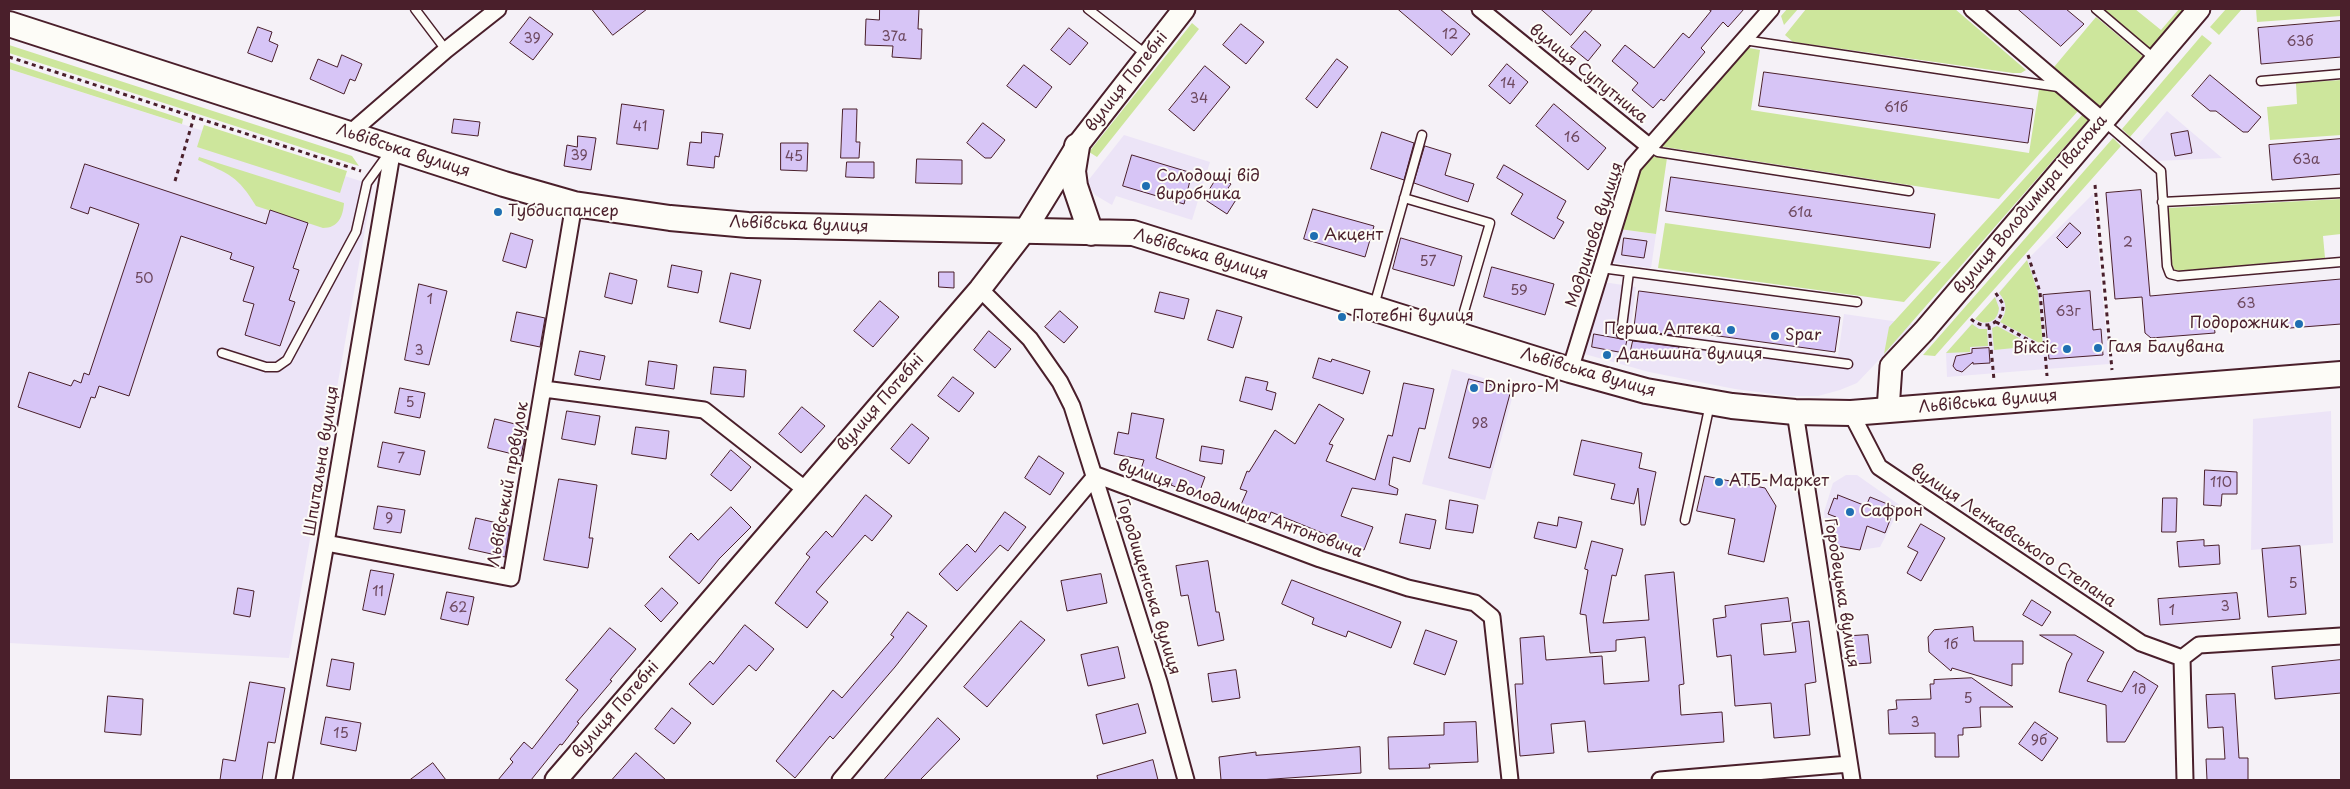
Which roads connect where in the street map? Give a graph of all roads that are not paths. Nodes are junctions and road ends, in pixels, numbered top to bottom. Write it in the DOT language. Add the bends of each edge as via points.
graph roads {
  1 [pos="415,9"];
  2 [pos="498,9"];
  3 [pos="1088,9"];
  4 [pos="1184,9"];
  5 [pos="1480,9"];
  6 [pos="1771,9"];
  7 [pos="1972,9"];
  8 [pos="2096,9"];
  9 [pos="2199,9"];
  10 [pos="9,24"];
  11 [pos="1744,40"];
  12 [pos="446,50"];
  13 [pos="1147,55"];
  14 [pos="2155,59"];
  15 [pos="2341,74"];
  16 [pos="2262,81"];
  17 [pos="2065,88"];
  18 [pos="2102,120"];
  19 [pos="350,134"];
  20 [pos="1422,135"];
  21 [pos="1076,146"];
  22 [pos="1650,147"];
  23 [pos="392,148"];
  24 [pos="1909,190"];
  25 [pos="2341,193"];
  26 [pos="1404,198"];
  27 [pos="2162,202"];
  28 [pos="574,204"];
  29 [pos="1024,232"];
  30 [pos="1091,233"];
  31 [pos="2341,262"];
  32 [pos="1601,268"];
  33 [pos="1630,272"];
  34 [pos="980,289"];
  35 [pos="1857,302"];
  36 [pos="1373,308"];
  37 [pos="1458,334"];
  38 [pos="222,353"];
  39 [pos="1848,364"];
  40 [pos="1570,370"];
  41 [pos="2341,374"];
  42 [pos="544,389"];
  43 [pos="1710,402"];
  44 [pos="1888,410"];
  45 [pos="1795,412"];
  46 [pos="1851,413"];
  47 [pos="1096,475"];
  48 [pos="806,490"];
  49 [pos="1685,520"];
  50 [pos="326,543"];
  51 [pos="2341,636"];
  52 [pos="2182,658"];
  53 [pos="1849,764"];
  54 [pos="284,780"];
  55 [pos="556,780"];
  56 [pos="840,780"];
  57 [pos="1186,780"];
  58 [pos="1510,780"];
  59 [pos="1660,780"];
  60 [pos="1852,780"];
  61 [pos="2185,780"];
  1 -- 12 [label="lane"];
  2 -- 12 [label="street"];
  3 -- 13 [label="lane"];
  4 -- 13 [label="street, вулиця Потебні"];
  5 -- 22 [label="street, вулиця Супутника"];
  6 -- 11 [label="street, Модринова вулиця"];
  7 -- 17 [label="street"];
  8 -- 14 [label="lane"];
  9 -- 14 [label="street, вулиця Володимира Івасюка"];
  10 -- 19 [label="main road, Львівська вулиця"];
  11 -- 17 [label="lane"];
  11 -- 22 [label="street, Модринова вулиця"];
  12 -- 19 [label="street"];
  13 -- 21 [label="street, вулиця Потебні"];
  14 -- 18 [label="street, вулиця Володимира Івасюка"];
  15 -- 16 [label="lane"];
  17 -- 18 [label="street"];
  18 -- 27 [label="lane" via="2161,171"];
  18 -- 44 [label="street, вулиця Володимира Івасюка" via="1891,366"];
  19 -- 23 [label="main road, Львівська вулиця"];
  20 -- 26 [label="lane"];
  21 -- 29 [label="street, вулиця Потебні"];
  21 -- 30 [label="main road" via="1072,171"];
  22 -- 24 [label="lane" via="1658,152"];
  22 -- 32 [label="street, Модринова вулиця" via="1633,166"];
  23 -- 28 [label="main road, Львівська вулиця"];
  23 -- 38 [label="lane" via="367,183 356,232 287,360 277,367 266,367"];
  23 -- 50 [label="street, Шпитальна вулиця"];
  25 -- 27 [label="lane"];
  26 -- 36 [label="lane"];
  26 -- 37 [label="lane" via="1490,223"];
  27 -- 31 [label="lane" via="2170,274 2178,276"];
  28 -- 29 [label="main road, Львівська вулиця" via="748,225"];
  28 -- 42 [label="street, Львівський провулок"];
  29 -- 30 [label="main road, Львівська вулиця"];
  29 -- 34 [label="street, вулиця Потебні"];
  30 -- 36 [label="main road, Львівська вулиця" via="1133,233"];
  32 -- 33 [label="lane"];
  32 -- 40 [label="street, Модринова вулиця"];
  33 -- 35 [label="lane"];
  33 -- 39 [label="lane" via="1621,334"];
  34 -- 47 [label="street, Городищенська вулиця" via="1030,339 1060,382 1072,406"];
  34 -- 48 [label="street, вулиця Потебні"];
  36 -- 37 [label="main road, Львівська вулиця"];
  37 -- 40 [label="main road, Львівська вулиця"];
  40 -- 43 [label="main road, Львівська вулиця" via="1646,391"];
  41 -- 44 [label="main road, Львівська вулиця"];
  42 -- 48 [label="street, Львівський провулок" via="704,410"];
  42 -- 50 [label="street, Львівський провулок" via="511,578"];
  43 -- 45 [label="main road, Львівська вулиця"];
  43 -- 49 [label="lane"];
  44 -- 46 [label="main road, Львівська вулиця"];
  45 -- 46 [label="main road, Львівська вулиця"];
  45 -- 53 [label="street, Городецька вулиця"];
  46 -- 52 [label="street, вулиця Ленкавського Степана" via="1879,468 2141,643"];
  47 -- 56 [label="street, вулиця Володимира Антоновича"];
  47 -- 57 [label="street, Городищенська вулиця"];
  47 -- 58 [label="street, вулиця Володимира Антоновича" via="1329,562 1408,588 1475,602 1492,617"];
  48 -- 55 [label="street, вулиця Потебні"];
  50 -- 54 [label="street, Шпитальна вулиця"];
  51 -- 52 [label="street" via="2199,645"];
  52 -- 61 [label="street"];
  53 -- 59 [label="street"];
  53 -- 60 [label="street, Городецька вулиця"];
}
